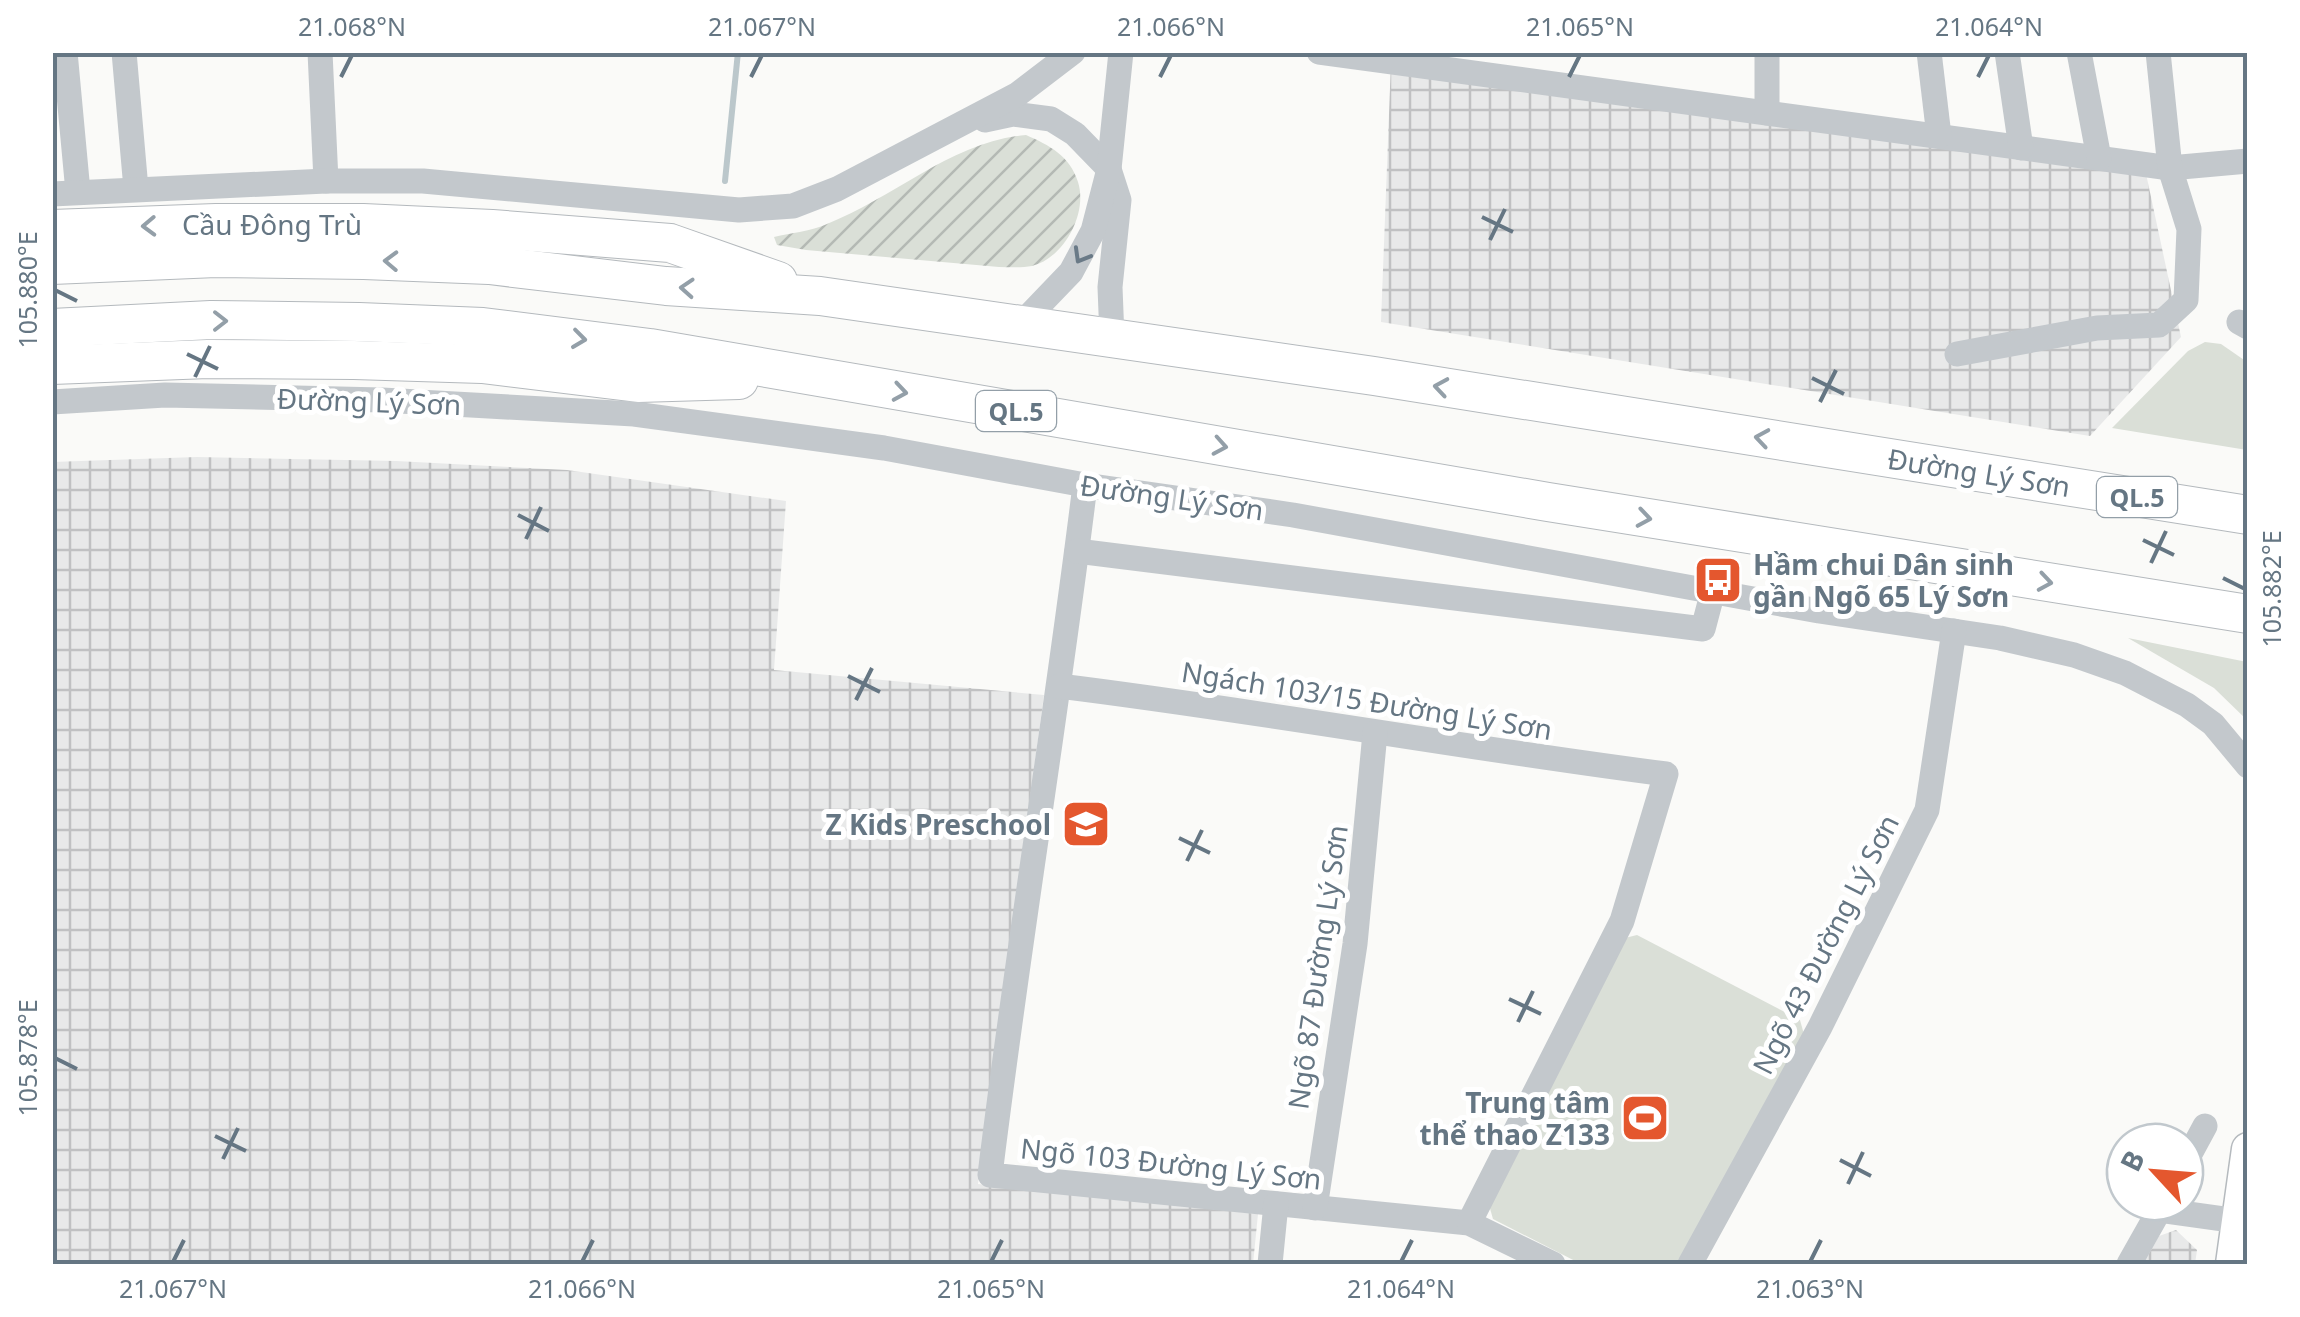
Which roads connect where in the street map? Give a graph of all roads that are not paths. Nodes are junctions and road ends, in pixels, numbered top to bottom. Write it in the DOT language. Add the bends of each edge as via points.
graph roads {
  1 [pos="65,52"];
  2 [pos="124,52"];
  3 [pos="320,52"];
  4 [pos="1073,52"];
  5 [pos="1122,52"];
  6 [pos="1319,52"];
  7 [pos="1767,52"];
  8 [pos="1929,52"];
  9 [pos="2007,52"];
  10 [pos="2080,52"];
  11 [pos="2158,52"];
  12 [pos="1767,113"];
  13 [pos="1939,136"];
  14 [pos="2021,148"];
  15 [pos="906,152"];
  16 [pos="2100,158"];
  17 [pos="2248,161"];
  18 [pos="2170,168"];
  19 [pos="1109,169"];
  20 [pos="326,182"];
  21 [pos="136,189"];
  22 [pos="65,193"];
  23 [pos="52,230"];
  24 [pos="490,247"];
  25 [pos="52,265"];
  26 [pos="1020,325"];
  27 [pos="52,328"];
  28 [pos="1112,338"];
  29 [pos="482,345"];
  30 [pos="1957,354"];
  31 [pos="52,365"];
  32 [pos="52,402"];
  33 [pos="1085,485"];
  34 [pos="2248,515"];
  35 [pos="1077,551"];
  36 [pos="1713,591"];
  37 [pos="2248,614"];
  38 [pos="1954,631"];
  39 [pos="1059,686"];
  40 [pos="1375,734"];
  41 [pos="2248,766"];
  42 [pos="2248,1148"];
  43 [pos="1276,1204"];
  44 [pos="1315,1208"];
  45 [pos="2205,1216"];
  46 [pos="2153,1222"];
  47 [pos="1469,1223"];
  48 [pos="2243,1224"];
  49 [pos="1270,1264"];
  50 [pos="1553,1264"];
  51 [pos="1690,1264"];
  52 [pos="2129,1264"];
  53 [pos="2232,1264"];
  1 -- 22 [label="street"];
  2 -- 21 [label="street"];
  3 -- 20 [label="street"];
  4 -- 15 [label="street" via="1018,94"];
  5 -- 19 [label="street"];
  6 -- 12 [label="street"];
  7 -- 12 [label="street"];
  8 -- 13 [label="street"];
  9 -- 14 [label="street"];
  10 -- 16 [label="street"];
  11 -- 18 [label="street"];
  12 -- 13 [label="street"];
  13 -- 14 [label="street"];
  14 -- 16 [label="street"];
  15 -- 19 [label="street" via="992,118 1038,115 1075,134"];
  15 -- 20 [label="street" via="814,199 767,209 423,181"];
  16 -- 18 [label="street"];
  17 -- 18 [label="street"];
  18 -- 30 [label="street" via="2189,228 2186,300 2158,325 2097,328"];
  19 -- 26 [label="street, one-way" via="1086,249"];
  19 -- 28 [label="street" via="1118,200"];
  20 -- 21 [label="street"];
  21 -- 22 [label="street"];
  24 -- 23 [label="highway, Cầu Đông Trù / QL.5, one-way" via="364,222"];
  24 -- 25 [label="highway, Cầu Đông Trù / QL.5, one-way"];
  26 -- 24 [label="highway, Đường Lý Sơn / QL.5, one-way" via="820,296 666,286"];
  26 -- 28 [label="highway, Đường Lý Sơn / QL.5"];
  27 -- 29 [label="highway, QL.5, one-way" via="210,320"];
  34 -- 28 [label="highway, Đường Lý Sơn / QL.5, one-way"];
  29 -- 31 [label="highway, QL.5"];
  29 -- 37 [label="highway, Đường Lý Sơn / QL.5, one-way" via="650,348"];
  32 -- 33 [label="street, Đường Lý Sơn" via="165,395 634,414 884,448"];
  33 -- 35 [label="street, Ngõ 103 Đường Lý Sơn"];
  33 -- 36 [label="street, Đường Lý Sơn" via="1293,515"];
  35 -- 36 [label="street" via="1703,629"];
  35 -- 39 [label="street, Ngõ 103 Đường Lý Sơn"];
  36 -- 38 [label="street, Đường Lý Sơn"];
  38 -- 41 [label="street, Đường Lý Sơn" via="2074,655 2125,673 2188,705"];
  38 -- 51 [label="street, Ngõ 43 Đường Lý Sơn" via="1927,810 1820,1027"];
  39 -- 40 [label="street, Ngách 103/15 Đường Lý Sơn"];
  39 -- 43 [label="street, Ngõ 103 Đường Lý Sơn" via="990,1174"];
  40 -- 44 [label="street, Ngõ 87 Đường Lý Sơn" via="1355,944"];
  40 -- 47 [label="street, Ngách 103/15 Đường Lý Sơn" via="1666,774 1622,922"];
  42 -- 48 [label="main road"];
  43 -- 44 [label="street, Ngõ 103 Đường Lý Sơn"];
  43 -- 49 [label="street"];
  44 -- 47 [label="street, Ngõ 103 Đường Lý Sơn"];
  45 -- 48 [label="street"];
  46 -- 52 [label="street"];
  47 -- 50 [label="street, Ngõ 103 Đường Lý Sơn"];
  48 -- 53 [label="main road"];
}
